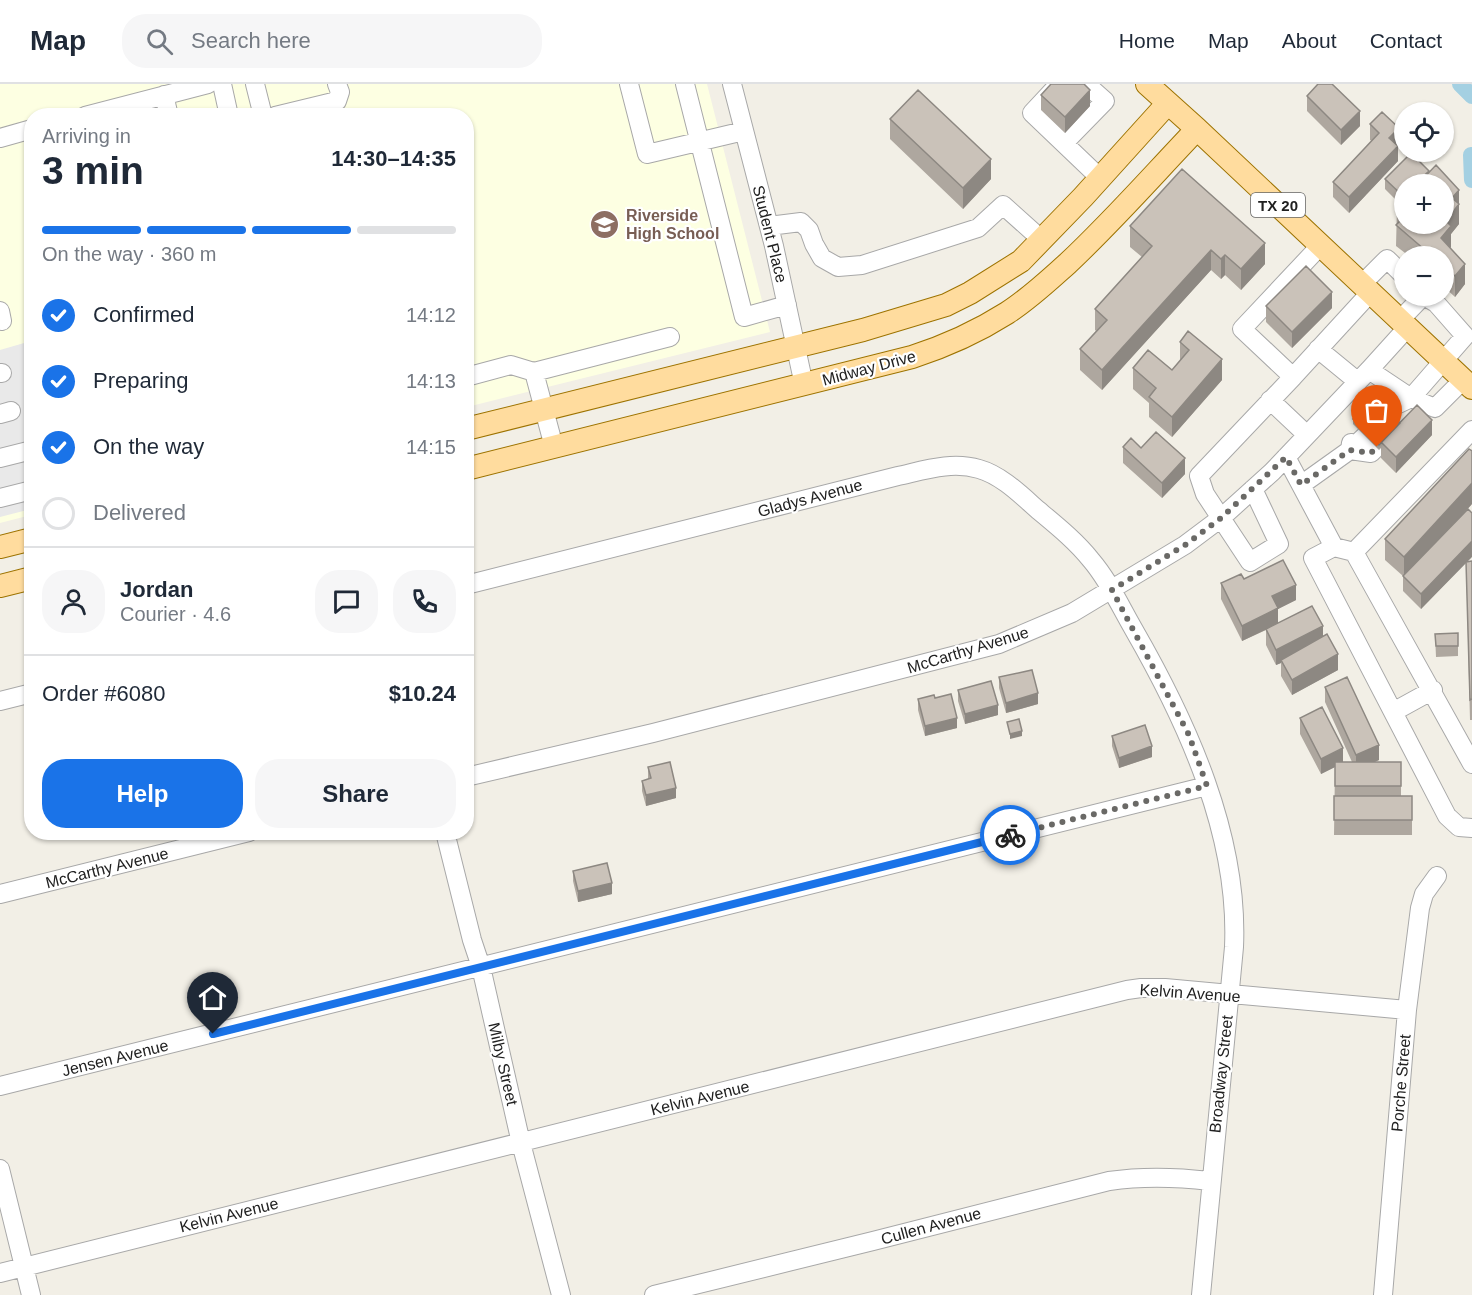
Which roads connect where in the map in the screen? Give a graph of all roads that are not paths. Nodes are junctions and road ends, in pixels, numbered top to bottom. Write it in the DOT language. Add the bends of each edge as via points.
graph roads {
  1 [pos="208,84"];
  2 [pos="222,84"];
  3 [pos="255,84"];
  4 [pos="338,84"];
  5 [pos="629,84"];
  6 [pos="685,84"];
  7 [pos="732,84"];
  8 [pos="1059,84"];
  9 [pos="1086,84"];
  10 [pos="1147,84"];
  11 [pos="164,95"];
  12 [pos="1168,103"];
  13 [pos="116,108"];
  14 [pos="167,108"];
  15 [pos="227,108"];
  16 [pos="261,108"];
  17 [pos="308,108"];
  18 [pos="1197,129"];
  19 [pos="24,131"];
  20 [pos="744,131"];
  21 [pos="0,138"];
  22 [pos="699,141"];
  23 [pos="1064,144"];
  24 [pos="1100,178"];
  25 [pos="769,226"];
  26 [pos="1042,240"];
  27 [pos="1320,246"];
  28 [pos="1394,266"];
  29 [pos="1366,289"];
  30 [pos="787,305"];
  31 [pos="1416,306"];
  32 [pos="1439,306"];
  33 [pos="1403,324"];
  34 [pos="670,337"];
  35 [pos="795,346"];
  36 [pos="1318,349"];
  37 [pos="1443,361"];
  38 [pos="534,372"];
  39 [pos="474,375"];
  40 [pos="1363,375"];
  41 [pos="1293,377"];
  42 [pos="1468,384"];
  43 [pos="804,385"];
  44 [pos="1270,400"];
  45 [pos="545,410"];
  46 [pos="1393,410"];
  47 [pos="474,427"];
  48 [pos="1472,430"];
  49 [pos="1307,435"];
  50 [pos="554,447"];
  51 [pos="1350,450"];
  52 [pos="24,452"];
  53 [pos="1286,457"];
  54 [pos="0,458"];
  55 [pos="474,467"];
  56 [pos="1301,485"];
  57 [pos="1253,489"];
  58 [pos="24,492"];
  59 [pos="0,498"];
  60 [pos="1221,518"];
  61 [pos="24,541"];
  62 [pos="0,547"];
  63 [pos="1334,547"];
  64 [pos="1354,552"];
  65 [pos="24,580"];
  66 [pos="474,583"];
  67 [pos="0,586"];
  68 [pos="1112,590"];
  69 [pos="1433,690"];
  70 [pos="24,695"];
  71 [pos="0,701"];
  72 [pos="1393,712"];
  73 [pos="1472,764"];
  74 [pos="474,775"];
  75 [pos="1207,786"];
  76 [pos="1472,828"];
  77 [pos="217,840"];
  78 [pos="448,840"];
  79 [pos="1437,876"];
  80 [pos="0,894"];
  81 [pos="481,967"];
  82 [pos="1228,995"];
  83 [pos="1407,1010"];
  84 [pos="0,1086"];
  85 [pos="521,1143"];
  86 [pos="0,1169"];
  87 [pos="1210,1181"];
  88 [pos="24,1267"];
  89 [pos="0,1272"];
  90 [pos="30,1295"];
  91 [pos="561,1295"];
  92 [pos="654,1295"];
  93 [pos="1201,1295"];
  94 [pos="1383,1295"];
  1 -- 11 [label="street"];
  2 -- 15 [label="street"];
  3 -- 16 [label="street"];
  4 -- 17 [label="street" via="337,101"];
  5 -- 22 [label="street" via="647,154"];
  6 -- 22 [label="street"];
  7 -- 20 [label="street, Student Place"];
  8 -- 23 [label="street" via="1032,113"];
  9 -- 23 [label="street" via="1105,101"];
  10 -- 12 [label="main road, TX 20"];
  11 -- 13 [label="street"];
  11 -- 14 [label="street"];
  12 -- 18 [label="main road, TX 20"];
  12 -- 24 [label="main road"];
  18 -- 27 [label="main road, TX 20"];
  18 -- 43 [label="main road, Midway Drive" via="1086,246 1009,312 937,349"];
  19 -- 21 [label="street"];
  20 -- 22 [label="street"];
  20 -- 25 [label="street, Student Place"];
  22 -- 30 [label="street" via="744,317"];
  23 -- 24 [label="street"];
  24 -- 26 [label="main road"];
  25 -- 26 [label="street" via="801,222 822,258 838,267 862,265 978,228 1003,205"];
  25 -- 30 [label="street, Student Place"];
  26 -- 35 [label="main road" via="1021,261 946,305"];
  27 -- 29 [label="main road, TX 20"];
  27 -- 41 [label="street" via="1242,329"];
  28 -- 29 [label="street" via="1387,259"];
  29 -- 33 [label="main road, TX 20"];
  29 -- 36 [label="street"];
  30 -- 35 [label="street, Student Place"];
  31 -- 33 [label="street, McCarthy Avenue"];
  32 -- 37 [label="street" via="1465,336"];
  33 -- 37 [label="main road, TX 20"];
  33 -- 40 [label="street, McCarthy Avenue"];
  34 -- 38 [label="street"];
  35 -- 43 [label="street, Student Place"];
  35 -- 45 [label="main road"];
  36 -- 40 [label="street"];
  36 -- 41 [label="street"];
  37 -- 42 [label="main road, TX 20"];
  37 -- 46 [label="street"];
  38 -- 39 [label="street" via="511,365"];
  38 -- 45 [label="street"];
  40 -- 46 [label="street"];
  40 -- 49 [label="street, McCarthy Avenue"];
  41 -- 44 [label="street"];
  42 -- 46 [label="street" via="1436,408"];
  43 -- 50 [label="main road, Midway Drive"];
  44 -- 49 [label="street"];
  44 -- 60 [label="street" via="1199,476 1205,494"];
  45 -- 47 [label="main road"];
  45 -- 50 [label="street"];
  48 -- 64 [label="street"];
  49 -- 53 [label="street, McCarthy Avenue"];
  50 -- 55 [label="main road, Midway Drive"];
  51 -- 51 [label="street" via="1351,435 1366,437 1371,453"];
  51 -- 56 [label="street"];
  52 -- 54 [label="street"];
  53 -- 56 [label="street"];
  53 -- 57 [label="street, McCarthy Avenue"];
  56 -- 63 [label="street"];
  57 -- 60 [label="street, McCarthy Avenue"];
  57 -- 60 [label="street" via="1278,544 1250,562"];
  58 -- 59 [label="street"];
  60 -- 68 [label="street, McCarthy Avenue"];
  61 -- 62 [label="main road"];
  63 -- 64 [label="street"];
  63 -- 72 [label="street" via="1313,558"];
  64 -- 69 [label="street"];
  65 -- 67 [label="main road"];
  66 -- 68 [label="street, Gladys Avenue" via="949,465 980,469 1017,491 1090,558"];
  68 -- 74 [label="street, McCarthy Avenue" via="1072,613 999,644"];
  68 -- 75 [label="street, Broadway Street" via="1189,735"];
  69 -- 72 [label="street"];
  69 -- 73 [label="street"];
  70 -- 71 [label="street"];
  72 -- 76 [label="street" via="1447,816 1459,827"];
  75 -- 81 [label="street, Jensen Avenue"];
  75 -- 82 [label="street, Broadway Street" via="1233,893 1234,936"];
  77 -- 80 [label="street, McCarthy Avenue"];
  78 -- 81 [label="street, Milby Street"];
  79 -- 83 [label="street, Porche Street" via="1424,894 1420,908"];
  81 -- 84 [label="street, Jensen Avenue"];
  81 -- 85 [label="street, Milby Street"];
  82 -- 83 [label="street, Kelvin Avenue"];
  82 -- 85 [label="street, Kelvin Avenue" via="1165,988 1127,990"];
  82 -- 87 [label="street, Broadway Street"];
  83 -- 94 [label="street, Porche Street"];
  85 -- 88 [label="street, Kelvin Avenue"];
  85 -- 91 [label="street, Milby Street"];
  86 -- 88 [label="street"];
  87 -- 92 [label="street, Cullen Avenue" via="1177,1177 1109,1181"];
  87 -- 93 [label="street, Broadway Street"];
  88 -- 89 [label="street, Kelvin Avenue"];
  88 -- 90 [label="street"];
}
